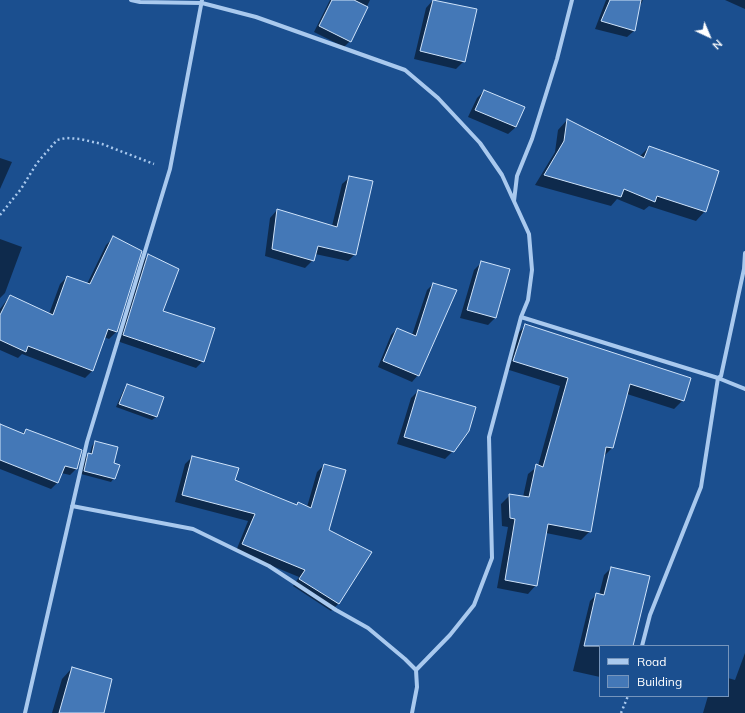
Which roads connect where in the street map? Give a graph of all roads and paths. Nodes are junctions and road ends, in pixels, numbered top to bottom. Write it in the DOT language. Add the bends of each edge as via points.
graph roads {
  1 [pos="131,0"];
  2 [pos="572,0"];
  3 [pos="202,1"];
  4 [pos="170,169"];
  5 [pos="514,202"];
  6 [pos="0,215"];
  7 [pos="745,253"];
  8 [pos="521,317"];
  9 [pos="718,378"];
  10 [pos="745,388"];
  11 [pos="72,506"];
  12 [pos="642,645"];
  13 [pos="416,670"];
  14 [pos="628,697"];
  15 [pos="25,713"];
  16 [pos="412,713"];
  17 [pos="621,713"];
  1 -- 3 [label="street"];
  2 -- 5 [label="street" via="532,139 517,176"];
  3 -- 4 [label="street"];
  3 -- 5 [label="street" via="256,17 405,70 438,98 480,143 502,175"];
  4 -- 6 [label="path" via="102,144 73,138 57,140 37,163 21,189"];
  4 -- 11 [label="street" via="87,442"];
  5 -- 8 [label="street" via="529,234 532,270 528,300"];
  7 -- 9 [label="street" via="744,269 721,376"];
  8 -- 9 [label="street"];
  8 -- 13 [label="street" via="489,437 492,558 474,605 450,635"];
  9 -- 10 [label="street"];
  9 -- 12 [label="street" via="701,487 650,616"];
  11 -- 13 [label="street" via="194,529 269,566 368,628"];
  11 -- 15 [label="street"];
  13 -- 16 [label="street" via="417,687"];
  14 -- 17 [label="path"];
}
